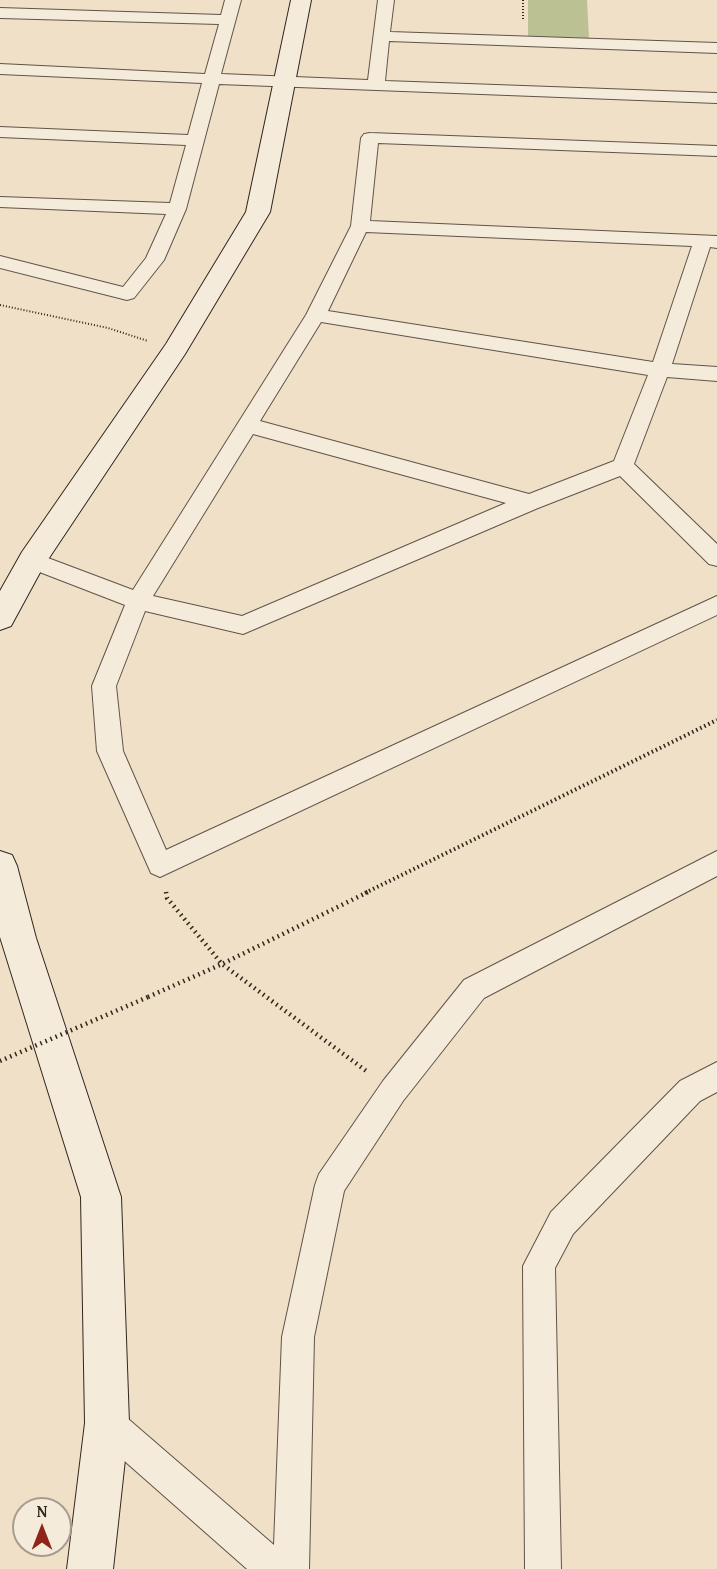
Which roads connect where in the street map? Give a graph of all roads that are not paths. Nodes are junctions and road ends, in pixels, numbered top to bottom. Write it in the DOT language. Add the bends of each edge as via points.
graph roads {
  1 [pos="2,0"];
  2 [pos="233,0"];
  3 [pos="301,0"];
  4 [pos="386,0"];
  5 [pos="0,7"];
  6 [pos="0,13"];
  7 [pos="229,20"];
  8 [pos="383,36"];
  9 [pos="717,48"];
  10 [pos="0,69"];
  11 [pos="211,80"];
  12 [pos="286,82"];
  13 [pos="376,85"];
  14 [pos="717,98"];
  15 [pos="0,132"];
  16 [pos="196,140"];
  17 [pos="717,151"];
  18 [pos="0,202"];
  19 [pos="177,209"];
  20 [pos="360,226"];
  21 [pos="710,241"];
  22 [pos="0,262"];
  23 [pos="316,315"];
  24 [pos="660,370"];
  25 [pos="717,374"];
  26 [pos="247,425"];
  27 [pos="623,466"];
  28 [pos="530,502"];
  29 [pos="717,558"];
  30 [pos="32,560"];
  31 [pos="138,601"];
  32 [pos="717,604"];
  33 [pos="0,618"];
  34 [pos="717,863"];
  35 [pos="0,866"];
  36 [pos="717,1076"];
  37 [pos="107,1423"];
  38 [pos="90,1569"];
  39 [pos="274,1569"];
  40 [pos="291,1569"];
  41 [pos="543,1569"];
  1 -- 5 [label="street"];
  2 -- 7 [label="street"];
  3 -- 12 [label="street"];
  4 -- 8 [label="street"];
  6 -- 7 [label="street"];
  7 -- 11 [label="street"];
  8 -- 9 [label="street"];
  8 -- 13 [label="street"];
  10 -- 11 [label="street"];
  11 -- 12 [label="street"];
  11 -- 16 [label="street"];
  12 -- 13 [label="street"];
  12 -- 30 [label="street" via="258,212 176,348"];
  13 -- 14 [label="street"];
  15 -- 16 [label="street"];
  16 -- 19 [label="street"];
  17 -- 20 [label="street" via="370,138"];
  18 -- 19 [label="street"];
  19 -- 22 [label="street" via="155,260 127,294"];
  20 -- 21 [label="street"];
  20 -- 23 [label="street"];
  21 -- 24 [label="street"];
  23 -- 24 [label="street"];
  23 -- 26 [label="street"];
  24 -- 25 [label="street"];
  24 -- 27 [label="street"];
  26 -- 28 [label="street"];
  26 -- 31 [label="street"];
  27 -- 28 [label="street"];
  27 -- 29 [label="street"];
  28 -- 31 [label="street" via="243,625"];
  30 -- 31 [label="street"];
  30 -- 33 [label="street"];
  31 -- 32 [label="street" via="104,686 110,751 160,865"];
  34 -- 40 [label="street" via="474,989 393,1091 330,1185 298,1337"];
  35 -- 37 [label="street" via="18,938 101,1197"];
  36 -- 41 [label="street" via="690,1091 562,1223 539,1266"];
  37 -- 38 [label="street"];
  37 -- 39 [label="street"];
}
